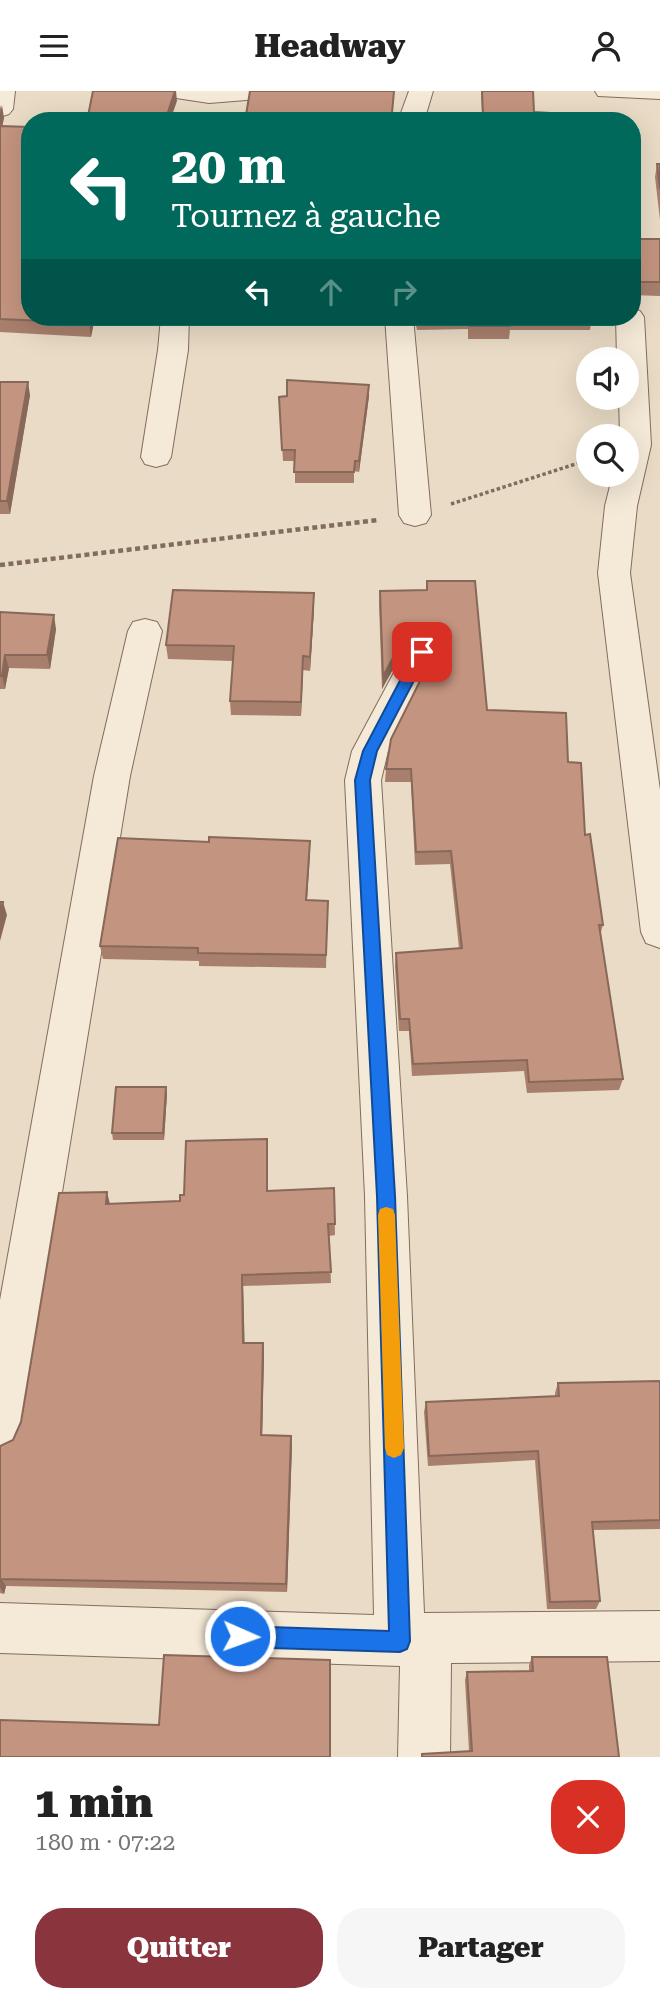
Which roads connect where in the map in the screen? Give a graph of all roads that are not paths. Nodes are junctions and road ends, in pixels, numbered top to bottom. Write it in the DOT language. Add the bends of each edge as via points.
graph roads {
  1 [pos="3,91"];
  2 [pos="172,91"];
  3 [pos="271,91"];
  4 [pos="421,91"];
  5 [pos="660,92"];
  6 [pos="220,94"];
  7 [pos="617,96"];
  8 [pos="0,109"];
  9 [pos="209,112"];
  10 [pos="414,112"];
  11 [pos="174,326"];
  12 [pos="399,326"];
  13 [pos="630,326"];
  14 [pos="156,457"];
  15 [pos="415,515"];
  16 [pos="145,631"];
  17 [pos="422,652"];
  18 [pos="660,932"];
  19 [pos="0,1431"];
  20 [pos="0,1629"];
  21 [pos="660,1636"];
  22 [pos="413,1640"];
  23 [pos="424,1757"];
  1 -- 8 [label="street"];
  2 -- 6 [label="street"];
  3 -- 6 [label="street"];
  4 -- 10 [label="street"];
  5 -- 7 [label="street"];
  6 -- 9 [label="street"];
  11 -- 14 [label="street"];
  12 -- 15 [label="street"];
  13 -- 18 [label="street" via="636,445 621,506 614,573"];
  16 -- 19 [label="street" via="112,776"];
  17 -- 22 [label="street" via="370,751 363,780"];
  20 -- 22 [label="street"];
  21 -- 22 [label="street"];
  22 -- 23 [label="street"];
}
